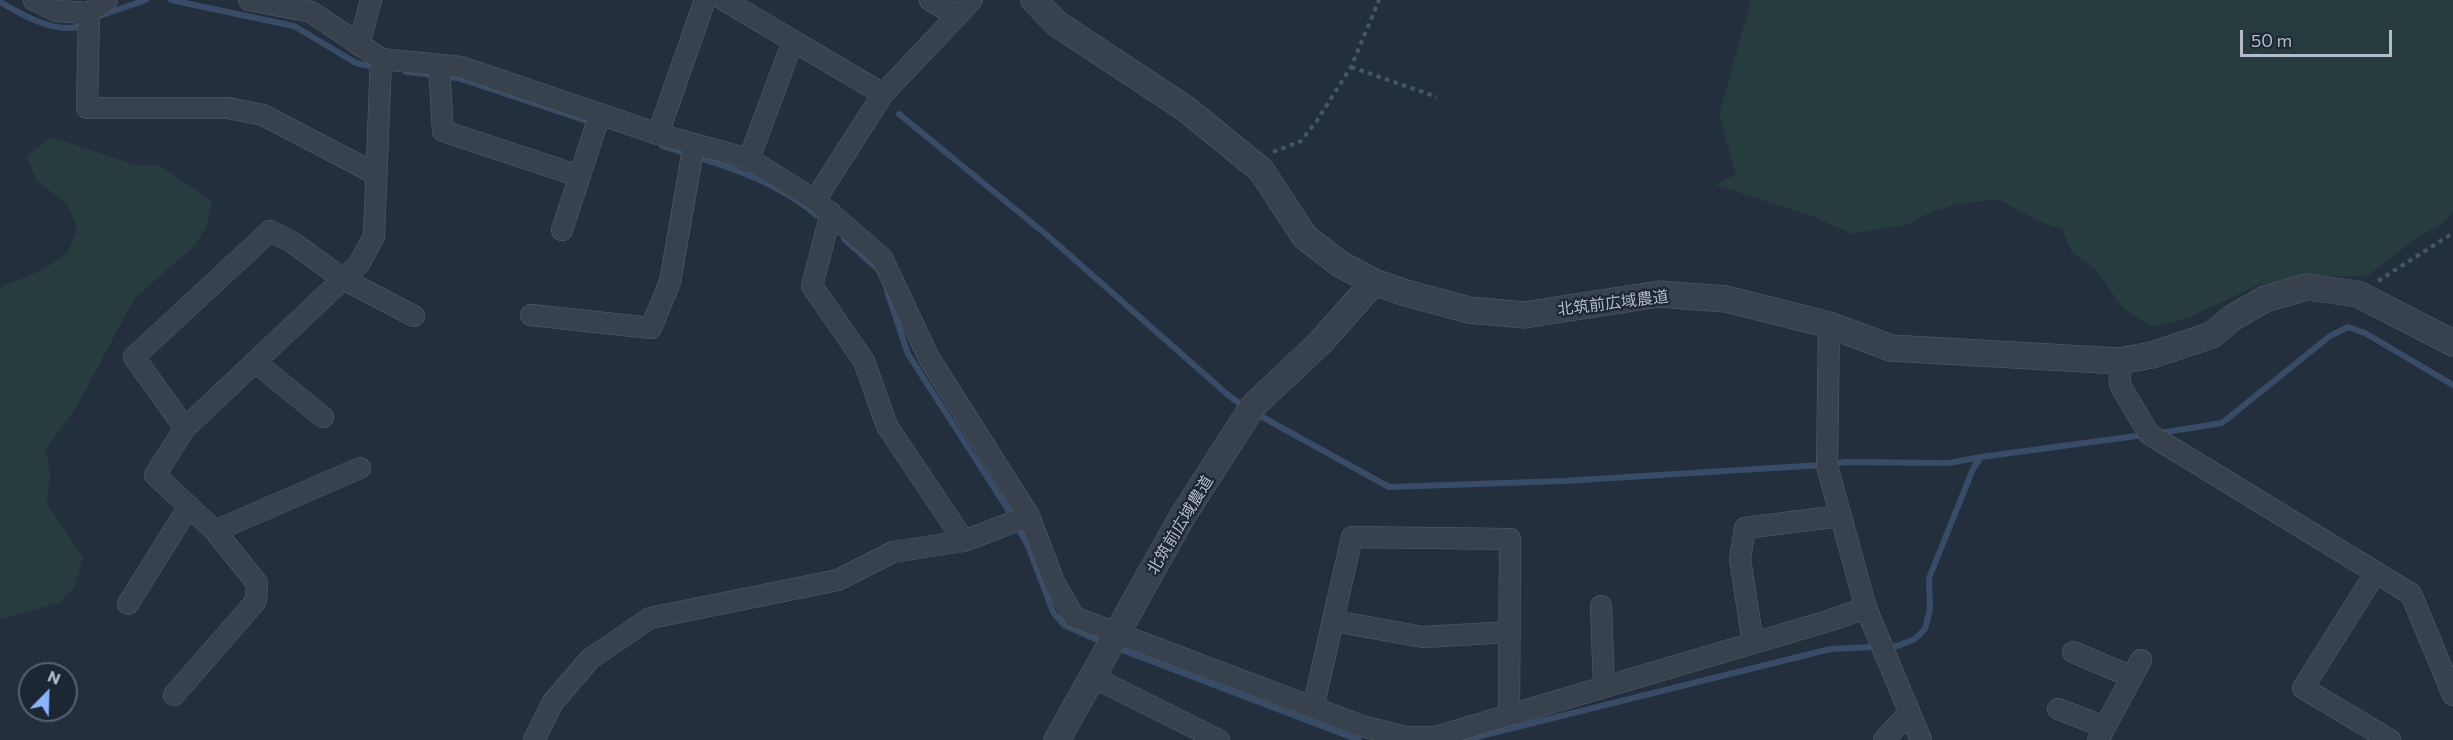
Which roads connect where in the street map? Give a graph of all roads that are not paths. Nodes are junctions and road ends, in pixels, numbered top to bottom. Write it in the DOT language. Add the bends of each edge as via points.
graph roads {
  1 [pos="34,0"];
  2 [pos="107,0"];
  3 [pos="249,0"];
  4 [pos="371,0"];
  5 [pos="705,0"];
  6 [pos="724,0"];
  7 [pos="930,0"];
  8 [pos="972,0"];
  9 [pos="1034,0"];
  10 [pos="312,6"];
  11 [pos="89,13"];
  12 [pos="957,16"];
  13 [pos="793,41"];
  14 [pos="360,45"];
  15 [pos="381,59"];
  16 [pos="439,64"];
  17 [pos="883,94"];
  18 [pos="600,114"];
  19 [pos="658,134"];
  20 [pos="694,144"];
  21 [pos="749,159"];
  22 [pos="376,174"];
  23 [pos="579,176"];
  24 [pos="823,207"];
  25 [pos="562,230"];
  26 [pos="343,279"];
  27 [pos="1374,282"];
  28 [pos="531,315"];
  29 [pos="414,316"];
  30 [pos="1829,325"];
  31 [pos="2453,344"];
  32 [pos="2119,361"];
  33 [pos="255,362"];
  34 [pos="323,417"];
  35 [pos="185,428"];
  36 [pos="360,468"];
  37 [pos="189,506"];
  38 [pos="1029,516"];
  39 [pos="1840,516"];
  40 [pos="215,531"];
  41 [pos="964,541"];
  42 [pos="2376,572"];
  43 [pos="128,604"];
  44 [pos="1600,606"];
  45 [pos="1866,608"];
  46 [pos="1334,621"];
  47 [pos="1510,632"];
  48 [pos="1117,634"];
  49 [pos="1753,643"];
  50 [pos="2073,652"];
  51 [pos="1093,677"];
  52 [pos="1604,687"];
  53 [pos="174,695"];
  54 [pos="2453,695"];
  55 [pos="1312,708"];
  56 [pos="2058,709"];
  57 [pos="1909,713"];
  58 [pos="1509,715"];
  59 [pos="2102,733"];
  60 [pos="1435,738"];
  61 [pos="534,740"];
  62 [pos="1057,740"];
  63 [pos="1219,740"];
  64 [pos="1884,740"];
  65 [pos="1921,740"];
  66 [pos="2391,740"];
  1 -- 11 [label="street" via="56,11"];
  2 -- 11 [label="street"];
  3 -- 10 [label="street"];
  4 -- 14 [label="street"];
  5 -- 19 [label="street"];
  6 -- 13 [label="street"];
  7 -- 12 [label="street"];
  8 -- 12 [label="street"];
  9 -- 27 [label="street" via="1056,23 1186,108 1261,170 1305,237 1340,264"];
  10 -- 14 [label="street"];
  11 -- 22 [label="street" via="87,108 228,108 263,115"];
  12 -- 17 [label="street"];
  13 -- 17 [label="street"];
  13 -- 21 [label="street"];
  14 -- 15 [label="street"];
  15 -- 16 [label="street"];
  15 -- 22 [label="street"];
  16 -- 18 [label="street" via="461,67"];
  16 -- 23 [label="street" via="443,131"];
  17 -- 24 [label="street"];
  18 -- 19 [label="street"];
  18 -- 23 [label="street"];
  19 -- 20 [label="street"];
  20 -- 21 [label="street"];
  20 -- 28 [label="street" via="670,282 651,328"];
  21 -- 24 [label="street"];
  22 -- 26 [label="street" via="374,236 359,264"];
  23 -- 25 [label="street"];
  24 -- 38 [label="street" via="882,258 929,358"];
  24 -- 41 [label="street" via="812,286 864,361 887,426"];
  26 -- 29 [label="street"];
  26 -- 33 [label="street"];
  26 -- 35 [label="street" via="270,231 134,357"];
  27 -- 30 [label="street, 北筑前広域農道" via="1469,310 1524,315 1659,294 1726,299"];
  27 -- 48 [label="street, 北筑前広域農道" via="1320,343 1253,406 1182,517"];
  30 -- 32 [label="street, 北筑前広域農道" via="1891,348"];
  30 -- 39 [label="street" via="1827,466"];
  31 -- 32 [label="street, 北筑前広域農道" via="2358,294 2307,287 2265,299 2212,335 2152,355"];
  32 -- 42 [label="street" via="2120,385 2149,434"];
  33 -- 34 [label="street"];
  33 -- 35 [label="street"];
  35 -- 37 [label="street" via="155,475"];
  36 -- 40 [label="street"];
  37 -- 40 [label="street"];
  37 -- 43 [label="street"];
  38 -- 41 [label="street"];
  38 -- 48 [label="street" via="1054,582 1074,617"];
  39 -- 45 [label="street"];
  39 -- 49 [label="street" via="1745,528 1740,560"];
  40 -- 53 [label="street" via="257,583 256,602"];
  41 -- 61 [label="street" via="893,552 838,580 650,618 590,659 553,702"];
  42 -- 54 [label="street" via="2411,594"];
  42 -- 66 [label="street" via="2303,688"];
  44 -- 52 [label="street"];
  45 -- 49 [label="street"];
  45 -- 57 [label="street"];
  46 -- 47 [label="street" via="1423,637"];
  46 -- 47 [label="street" via="1352,537 1510,539"];
  46 -- 55 [label="street"];
  47 -- 58 [label="street"];
  48 -- 51 [label="street, 北筑前広域農道"];
  48 -- 55 [label="street"];
  49 -- 52 [label="street"];
  50 -- 59 [label="street" via="2136,669"];
  51 -- 62 [label="street, 北筑前広域農道"];
  51 -- 63 [label="street"];
  52 -- 58 [label="street"];
  55 -- 60 [label="street" via="1405,737"];
  56 -- 59 [label="street"];
  57 -- 64 [label="street"];
  57 -- 65 [label="street"];
  58 -- 60 [label="street"];
}
